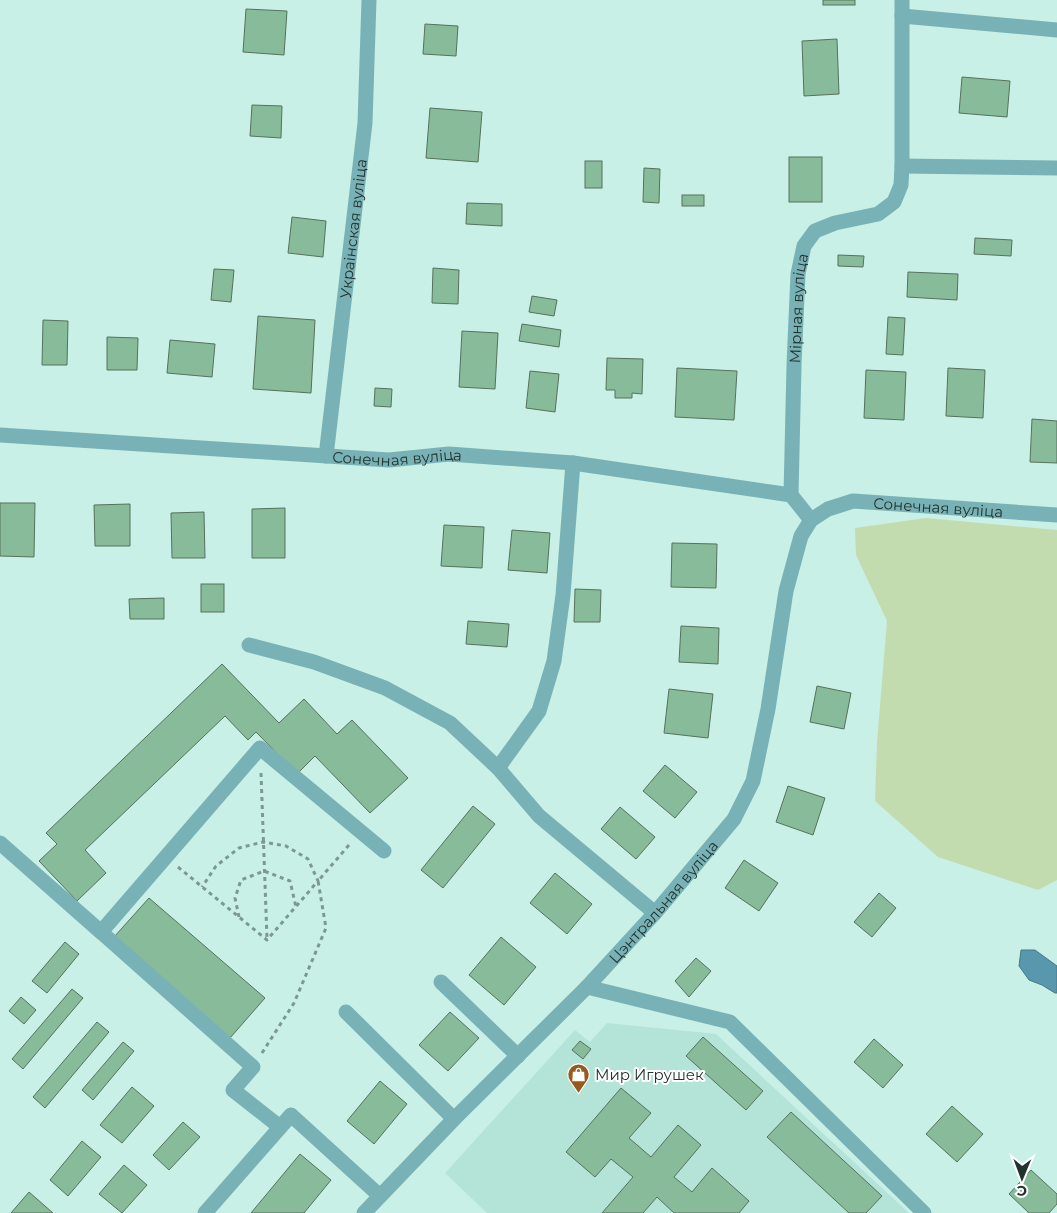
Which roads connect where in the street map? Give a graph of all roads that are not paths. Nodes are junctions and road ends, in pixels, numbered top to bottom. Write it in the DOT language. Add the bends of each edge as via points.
graph roads {
  1 [pos="369,0"];
  2 [pos="902,0"];
  3 [pos="902,16"];
  4 [pos="1057,30"];
  5 [pos="902,166"];
  6 [pos="1057,168"];
  7 [pos="0,435"];
  8 [pos="326,456"];
  9 [pos="572,463"];
  10 [pos="791,495"];
  11 [pos="1057,515"];
  12 [pos="816,517"];
  13 [pos="249,645"];
  14 [pos="498,768"];
  15 [pos="0,843"];
  16 [pos="384,851"];
  17 [pos="655,914"];
  18 [pos="101,932"];
  19 [pos="441,982"];
  20 [pos="588,987"];
  21 [pos="346,1012"];
  22 [pos="518,1056"];
  23 [pos="454,1119"];
  24 [pos="280,1127"];
  25 [pos="380,1196"];
  26 [pos="204,1213"];
  27 [pos="364,1213"];
  28 [pos="924,1213"];
  1 -- 8 [label="street, Украінская вуліца" via="365,122"];
  2 -- 3 [label="street, Мірная вуліца"];
  3 -- 4 [label="street"];
  3 -- 5 [label="street, Мірная вуліца"];
  5 -- 6 [label="street"];
  5 -- 10 [label="street, Мірная вуліца" via="894,202 878,214 835,223 815,231 804,246 798,274"];
  7 -- 8 [label="street, Сонечная вуліца"];
  8 -- 9 [label="street, Сонечная вуліца" via="389,460 449,454"];
  9 -- 10 [label="street, Сонечная вуліца"];
  9 -- 14 [label="street" via="563,595 554,661 539,711"];
  10 -- 12 [label="street"];
  11 -- 12 [label="street, Сонечная вуліца" via="853,502 828,509"];
  12 -- 17 [label="street, Цэнтральная вуліца" via="800,536 786,591 768,709 752,781 734,819"];
  13 -- 14 [label="street" via="314,662 386,688 450,723"];
  14 -- 17 [label="street" via="539,816"];
  15 -- 18 [label="street"];
  16 -- 18 [label="street" via="260,748"];
  17 -- 20 [label="street, Цэнтральная вуліца"];
  18 -- 24 [label="street" via="253,1067 233,1090"];
  19 -- 22 [label="street"];
  20 -- 22 [label="street, Цэнтральная вуліца"];
  20 -- 28 [label="street" via="730,1022"];
  21 -- 23 [label="street"];
  22 -- 23 [label="street, Цэнтральная вуліца"];
  23 -- 25 [label="street, Цэнтральная вуліца"];
  24 -- 25 [label="street" via="291,1115"];
  24 -- 26 [label="street"];
  25 -- 27 [label="street, Цэнтральная вуліца"];
}
